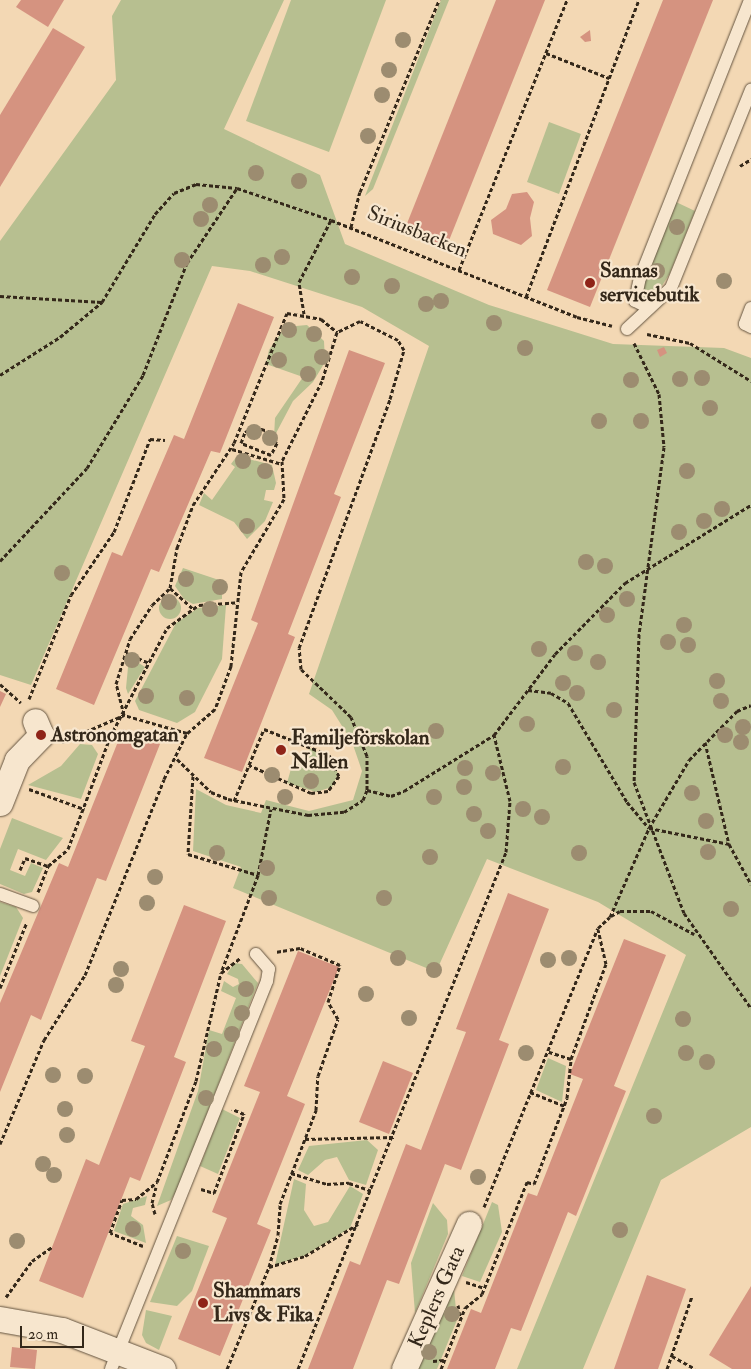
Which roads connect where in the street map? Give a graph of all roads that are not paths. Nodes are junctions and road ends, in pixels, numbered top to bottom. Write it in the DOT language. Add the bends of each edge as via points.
graph roads {
  1 [pos="750,0"];
  2 [pos="751,90"];
  3 [pos="649,308"];
  4 [pos="751,308"];
  5 [pos="751,327"];
  6 [pos="627,329"];
  7 [pos="35,720"];
  8 [pos="4,792"];
  9 [pos="0,894"];
  10 [pos="33,906"];
  11 [pos="256,954"];
  12 [pos="469,1224"];
  13 [pos="1,1312"];
  14 [pos="114,1360"];
  15 [pos="147,1366"];
  16 [pos="404,1369"];
  1 -- 3 [label="lane" via="640,278 635,301"];
  2 -- 3 [label="lane" via="671,288"];
  3 -- 6 [label="lane"];
  4 -- 5 [label="lane" via="745,324"];
  7 -- 8 [label="street" via="40,735 17,760"];
  9 -- 10 [label="lane"];
  11 -- 14 [label="lane" via="269,968 267,981 219,1104 155,1251"];
  12 -- 16 [label="street, Keplers Gata"];
  13 -- 14 [label="street" via="62,1330"];
  14 -- 15 [label="street"];
}
